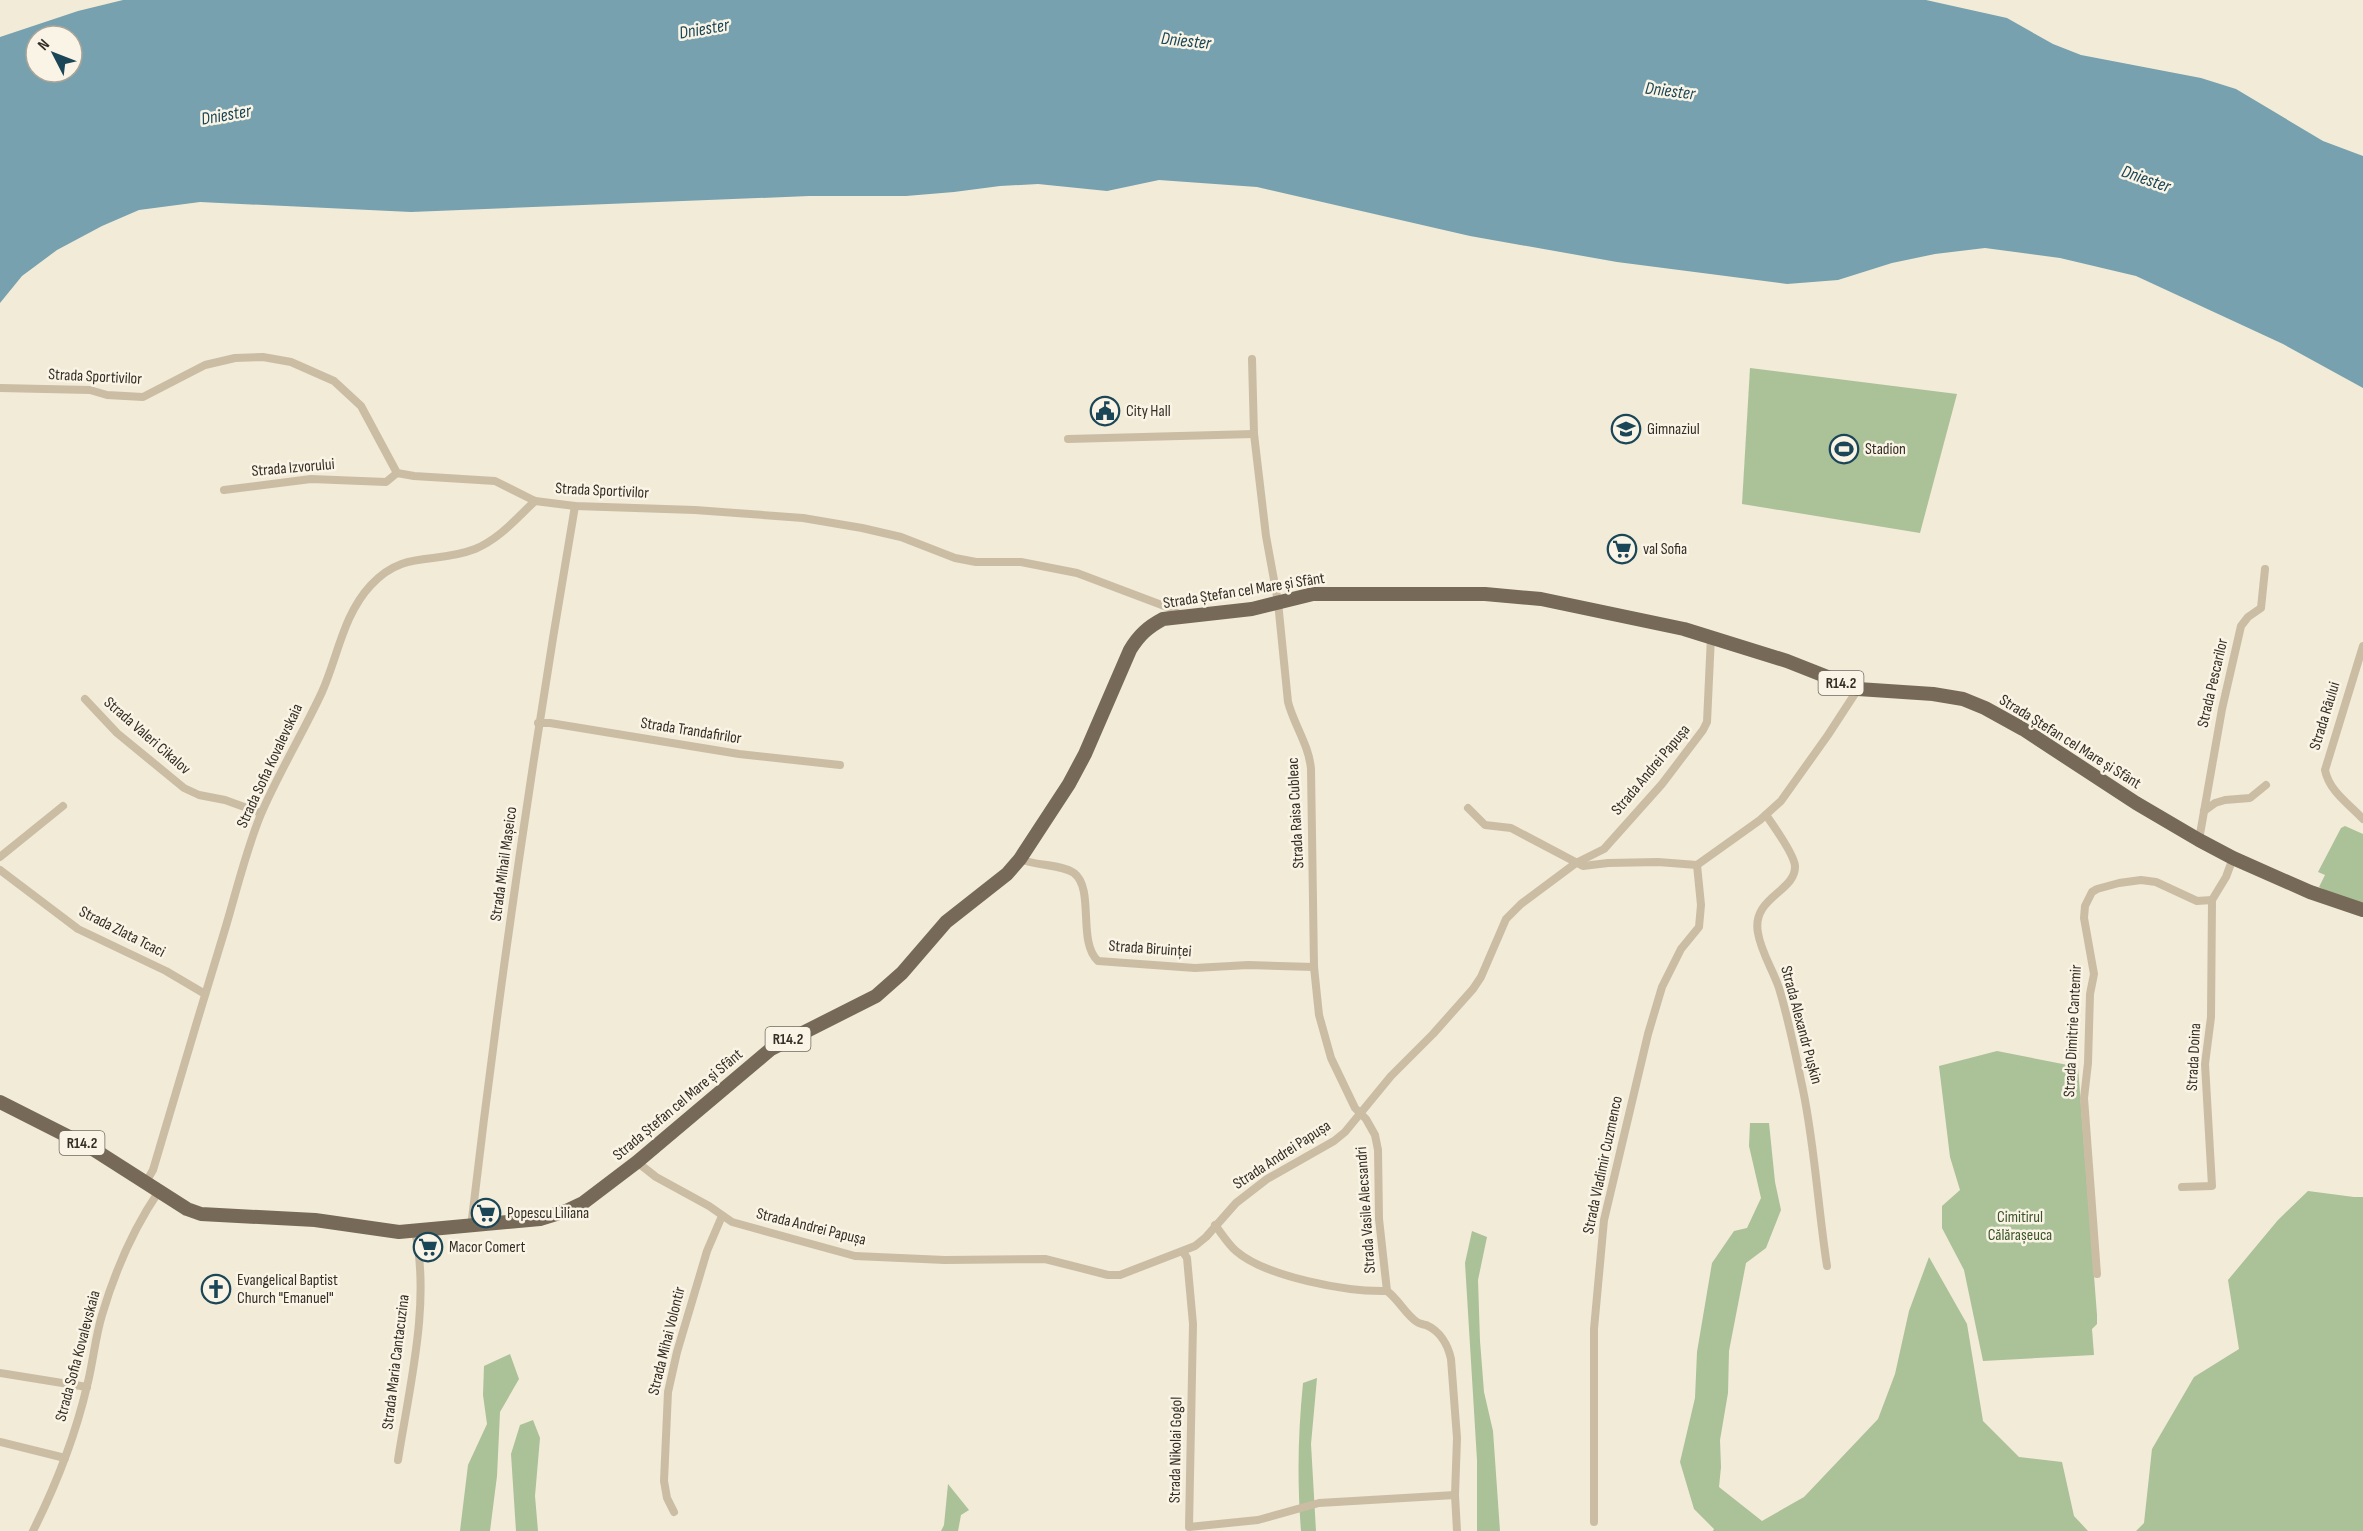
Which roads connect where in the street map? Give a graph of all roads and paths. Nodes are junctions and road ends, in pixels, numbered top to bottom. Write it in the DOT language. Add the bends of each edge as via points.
graph roads {
  1 [pos="1252,359"];
  2 [pos="0,388"];
  3 [pos="1254,434"];
  4 [pos="1068,439"];
  5 [pos="397,472"];
  6 [pos="224,490"];
  7 [pos="535,501"];
  8 [pos="575,506"];
  9 [pos="2265,569"];
  10 [pos="1278,602"];
  11 [pos="1183,617"];
  12 [pos="1711,636"];
  13 [pos="2363,646"];
  14 [pos="1858,689"];
  15 [pos="85,699"];
  16 [pos="538,723"];
  17 [pos="840,765"];
  18 [pos="2266,785"];
  19 [pos="63,806"];
  20 [pos="1468,808"];
  21 [pos="2204,811"];
  22 [pos="261,813"];
  23 [pos="1766,815"];
  24 [pos="2363,819"];
  25 [pos="2199,840"];
  26 [pos="0,857"];
  27 [pos="2233,858"];
  28 [pos="1020,859"];
  29 [pos="1576,863"];
  30 [pos="1697,865"];
  31 [pos="0,870"];
  32 [pos="2212,900"];
  33 [pos="2363,910"];
  34 [pos="1314,967"];
  35 [pos="205,994"];
  36 [pos="0,1102"];
  37 [pos="1361,1114"];
  38 [pos="637,1162"];
  39 [pos="146,1182"];
  40 [pos="2182,1187"];
  41 [pos="159,1191"];
  42 [pos="722,1216"];
  43 [pos="1215,1225"];
  44 [pos="471,1227"];
  45 [pos="415,1231"];
  46 [pos="1183,1251"];
  47 [pos="1827,1266"];
  48 [pos="2097,1274"];
  49 [pos="1387,1291"];
  50 [pos="0,1373"];
  51 [pos="87,1387"];
  52 [pos="0,1442"];
  53 [pos="65,1458"];
  54 [pos="398,1460"];
  55 [pos="1455,1495"];
  56 [pos="674,1512"];
  57 [pos="1594,1522"];
  58 [pos="33,1531"];
  59 [pos="1457,1531"];
  1 -- 3 [label="street, Strada Raisa Cubleac"];
  2 -- 5 [label="street, Strada Sportivilor" via="90,390 143,397 206,365 235,358 291,362 334,381 355,399 370,418"];
  3 -- 4 [label="street"];
  3 -- 10 [label="street, Strada Raisa Cubleac"];
  5 -- 6 [label="street, Strada Izvorului" via="386,482 311,479"];
  5 -- 7 [label="street, Strada Sportivilor" via="495,481"];
  7 -- 8 [label="street, Strada Sportivilor"];
  7 -- 22 [label="street, Strada Sofia Kovalevskaia" via="490,542 449,556 401,562 370,586 351,612 334,664"];
  8 -- 11 [label="street, Strada Sportivilor" via="696,510 833,523 901,537 969,561 1021,562 1077,573 1167,607"];
  8 -- 16 [label="street, Strada Mihail Mașeico"];
  9 -- 21 [label="street, Strada Pescarilor" via="2261,608 2241,626"];
  10 -- 11 [label="main road, Strada Ștefan cel Mare și Sfânt / R14.2"];
  10 -- 12 [label="main road, Strada Ștefan cel Mare și Sfânt / R14.2" via="1331,593 1512,595"];
  10 -- 34 [label="street, Strada Raisa Cubleac" via="1288,702 1310,761"];
  11 -- 28 [label="main road, Strada Ștefan cel Mare și Sfânt / R14.2" via="1163,619 1139,635 1085,754"];
  12 -- 14 [label="main road, Strada Ștefan cel Mare și Sfânt / R14.2"];
  12 -- 29 [label="street, Strada Andrei Papușa" via="1708,716 1703,730 1605,849"];
  13 -- 24 [label="street, Strada Râului" via="2325,770 2333,789"];
  14 -- 23 [label="street" via="1781,801"];
  14 -- 25 [label="main road, Strada Ștefan cel Mare și Sfânt / R14.2" via="1933,694 1985,708"];
  15 -- 22 [label="street, Strada Valeri Cikalov" via="184,789"];
  16 -- 17 [label="street, Strada Trandafirilor" via="739,754"];
  16 -- 44 [label="street, Strada Mihail Mașeico"];
  18 -- 21 [label="street" via="2250,798 2224,800"];
  19 -- 26 [label="street"];
  20 -- 29 [label="street" via="1485,825 1511,828"];
  21 -- 25 [label="street, Strada Pescarilor"];
  22 -- 35 [label="street, Strada Sofia Kovalevskaia"];
  23 -- 30 [label="street"];
  23 -- 47 [label="street, Strada Alexandr Pușkin" via="1795,867 1788,884 1772,896 1756,921 1779,987 1804,1091"];
  25 -- 27 [label="main road, Strada Ștefan cel Mare și Sfânt / R14.2"];
  27 -- 32 [label="street"];
  27 -- 33 [label="main road, Strada Ștefan cel Mare și Sfânt / R14.2"];
  28 -- 34 [label="street, Strada Biruinței" via="1073,873 1080,882 1089,946 1098,961 1195,968"];
  28 -- 38 [label="main road, Strada Ștefan cel Mare și Sfânt / R14.2" via="946,922 902,973 876,996 771,1049"];
  29 -- 30 [label="street"];
  29 -- 37 [label="street, Strada Andrei Papușa" via="1506,919 1473,989 1391,1076"];
  30 -- 57 [label="street, Strada Vladimir Cuzmenco" via="1699,927 1681,949 1662,987 1604,1220 1594,1329"];
  31 -- 35 [label="street, Strada Zlata Tcaci" via="78,929"];
  32 -- 40 [label="street, Strada Doina" via="2211,1017 2205,1064 2211,1186"];
  32 -- 48 [label="street, Strada Dimitrie Cantemir" via="2197,901 2156,882 2141,880 2097,889 2085,906 2094,974 2084,1098"];
  34 -- 37 [label="street, Strada Raisa Cubleac" via="1319,1016 1331,1058"];
  35 -- 39 [label="street, Strada Sofia Kovalevskaia" via="153,1170"];
  36 -- 39 [label="main road, Strada Ștefan cel Mare și Sfânt / R14.2" via="93,1149"];
  37 -- 43 [label="street, Strada Andrei Papușa" via="1340,1137 1267,1179"];
  37 -- 49 [label="street, Strada Vasile Alecsandri" via="1371,1126 1378,1150 1379,1219"];
  38 -- 42 [label="street, Strada Andrei Papușa"];
  38 -- 44 [label="main road, Strada Ștefan cel Mare și Sfânt / R14.2" via="583,1203 566,1211 540,1219"];
  39 -- 41 [label="main road, Strada Ștefan cel Mare și Sfânt / R14.2"];
  41 -- 45 [label="main road, Strada Ștefan cel Mare și Sfânt / R14.2" via="201,1214 315,1220 387,1231"];
  41 -- 51 [label="street, Strada Sofia Kovalevskaia" via="133,1232 102,1316"];
  42 -- 46 [label="street, Strada Andrei Papușa" via="855,1256 1045,1259 1120,1275"];
  42 -- 56 [label="street, Strada Mihai Volontir" via="707,1251 668,1392 664,1481 666,1498"];
  43 -- 46 [label="street, Strada Andrei Papușa" via="1206,1238"];
  43 -- 49 [label="street" via="1235,1250 1261,1268 1344,1287"];
  44 -- 45 [label="main road, Strada Ștefan cel Mare și Sfânt / R14.2"];
  45 -- 54 [label="street, Strada Maria Cantacuzina" via="420,1255 416,1348"];
  46 -- 55 [label="street, Strada Nikolai Gogol" via="1187,1258 1193,1324 1190,1527 1258,1520 1319,1503"];
  49 -- 55 [label="street, Strada Vasile Alecsandri" via="1417,1323 1428,1326 1448,1346 1456,1438"];
  50 -- 51 [label="street"];
  51 -- 53 [label="street, Strada Sofia Kovalevskaia"];
  52 -- 53 [label="street"];
  53 -- 58 [label="street, Strada Sofia Kovalevskaia"];
  55 -- 59 [label="street, Strada Vasile Alecsandri"];
}
